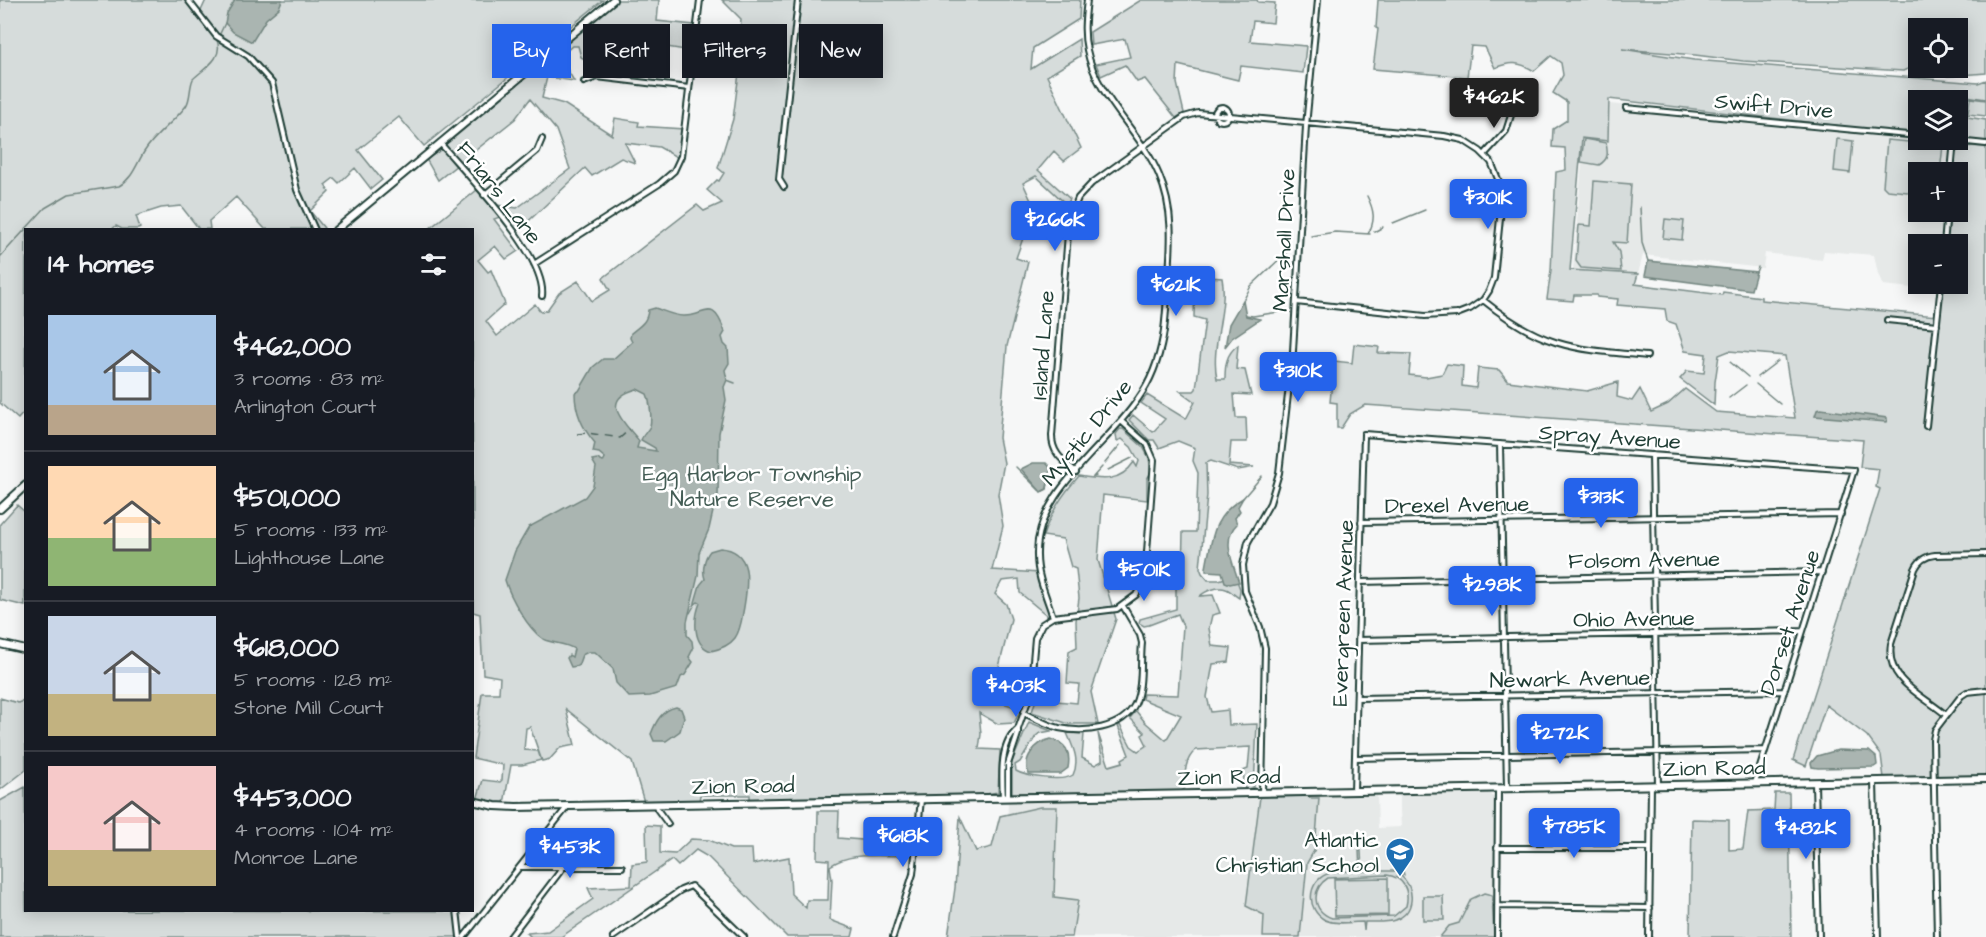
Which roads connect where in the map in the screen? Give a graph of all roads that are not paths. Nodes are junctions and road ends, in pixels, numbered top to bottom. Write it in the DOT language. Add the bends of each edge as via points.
graph roads {
  1 [pos="188,0"];
  2 [pos="613,0"];
  3 [pos="700,0"];
  4 [pos="798,0"];
  5 [pos="1087,0"];
  6 [pos="1318,0"];
  7 [pos="584,82"];
  8 [pos="689,88"];
  9 [pos="1626,108"];
  10 [pos="1513,109"];
  11 [pos="1215,114"];
  12 [pos="1229,116"];
  13 [pos="1306,122"];
  14 [pos="1908,135"];
  15 [pos="542,139"];
  16 [pos="1968,142"];
  17 [pos="440,143"];
  18 [pos="1986,144"];
  19 [pos="1143,146"];
  20 [pos="1484,155"];
  21 [pos="784,187"];
  22 [pos="484,195"];
  23 [pos="314,228"];
  24 [pos="338,228"];
  25 [pos="534,264"];
  26 [pos="1940,294"];
  27 [pos="542,296"];
  28 [pos="1483,300"];
  29 [pos="1296,302"];
  30 [pos="1887,320"];
  31 [pos="1937,325"];
  32 [pos="1647,356"];
  33 [pos="1121,421"];
  34 [pos="1926,426"];
  35 [pos="1364,434"];
  36 [pos="1500,444"];
  37 [pos="1652,455"];
  38 [pos="1854,470"];
  39 [pos="1076,472"];
  40 [pos="24,487"];
  41 [pos="0,509"];
  42 [pos="1840,514"];
  43 [pos="1654,518"];
  44 [pos="1501,519"];
  45 [pos="1361,522"];
  46 [pos="1986,554"];
  47 [pos="1821,572"];
  48 [pos="1654,576"];
  49 [pos="1502,578"];
  50 [pos="1360,582"];
  51 [pos="1123,606"];
  52 [pos="1053,617"];
  53 [pos="1803,632"];
  54 [pos="1655,634"];
  55 [pos="1504,637"];
  56 [pos="1359,640"];
  57 [pos="0,644"];
  58 [pos="24,650"];
  59 [pos="1986,690"];
  60 [pos="1784,691"];
  61 [pos="1656,693"];
  62 [pos="1505,696"];
  63 [pos="1357,698"];
  64 [pos="1024,713"];
  65 [pos="1946,715"];
  66 [pos="1765,750"];
  67 [pos="1657,752"];
  68 [pos="1506,755"];
  69 [pos="1354,758"];
  70 [pos="1933,780"];
  71 [pos="1986,780"];
  72 [pos="1874,782"];
  73 [pos="1815,783"];
  74 [pos="1755,784"];
  75 [pos="1654,786"];
  76 [pos="1498,789"];
  77 [pos="1507,789"];
  78 [pos="1354,792"];
  79 [pos="1262,794"];
  80 [pos="1005,798"];
  81 [pos="921,800"];
  82 [pos="474,801"];
  83 [pos="656,804"];
  84 [pos="568,806"];
  85 [pos="668,824"];
  86 [pos="1497,848"];
  87 [pos="1650,849"];
  88 [pos="519,867"];
  89 [pos="622,867"];
  90 [pos="563,868"];
  91 [pos="1497,906"];
  92 [pos="1650,908"];
  93 [pos="457,912"];
  94 [pos="462,937"];
  95 [pos="510,937"];
  96 [pos="613,937"];
  97 [pos="744,937"];
  98 [pos="893,937"];
  99 [pos="1497,937"];
  100 [pos="1649,937"];
  101 [pos="1819,937"];
  102 [pos="1878,937"];
  103 [pos="1937,937"];
  1 -- 23 [label="street" via="218,38 257,64 272,83 297,190"];
  2 -- 17 [label="street"];
  3 -- 8 [label="street"];
  4 -- 21 [label="street" via="779,179"];
  5 -- 19 [label="street, Mystic Drive" via="1085,42 1092,69"];
  6 -- 13 [label="street, Marshall Drive"];
  7 -- 8 [label="street" via="597,77"];
  8 -- 25 [label="street" via="681,156 670,176"];
  9 -- 14 [label="street, Swift Drive"];
  10 -- 20 [label="street" via="1506,131"];
  11 -- 12 [label="street, Island Lane" via="1222,121"];
  11 -- 12 [label="street, Island Lane" via="1223,107"];
  11 -- 19 [label="street, Island Lane" via="1187,116"];
  12 -- 13 [label="street, Island Lane"];
  13 -- 20 [label="street, Island Lane" via="1444,136 1463,140"];
  13 -- 29 [label="street, Marshall Drive"];
  15 -- 22 [label="street" via="537,151"];
  16 -- 18 [label="street"];
  17 -- 22 [label="street, Friars Lane"];
  17 -- 24 [label="street"];
  19 -- 33 [label="street, Mystic Drive" via="1162,182 1171,219 1165,324 1152,374"];
  19 -- 39 [label="street, Island Lane" via="1089,185 1069,221 1052,440 1057,454"];
  20 -- 28 [label="street" via="1498,178 1502,198 1494,278"];
  22 -- 25 [label="street, Friars Lane"];
  25 -- 27 [label="street, Friars Lane" via="544,284"];
  26 -- 31 [label="street"];
  28 -- 29 [label="street" via="1457,314 1425,316"];
  28 -- 32 [label="street" via="1521,328 1548,341 1586,350"];
  29 -- 79 [label="street, Marshall Drive" via="1279,473 1270,503 1248,542 1243,566 1245,591 1261,630 1265,652"];
  30 -- 31 [label="street"];
  31 -- 34 [label="street"];
  33 -- 39 [label="street, Mystic Drive"];
  33 -- 51 [label="street" via="1150,448 1155,464 1146,574 1138,592"];
  35 -- 36 [label="street, Spray Avenue"];
  35 -- 45 [label="street, Evergreen Avenue"];
  36 -- 37 [label="street, Spray Avenue"];
  36 -- 44 [label="street"];
  37 -- 38 [label="street, Spray Avenue"];
  37 -- 43 [label="street"];
  38 -- 42 [label="street, Dorset Avenue"];
  39 -- 52 [label="street, Mystic Drive" via="1047,509 1037,542 1038,571"];
  40 -- 41 [label="street"];
  42 -- 43 [label="street, Drexel Avenue"];
  42 -- 47 [label="street, Dorset Avenue"];
  43 -- 44 [label="street, Drexel Avenue"];
  43 -- 48 [label="street"];
  44 -- 45 [label="street, Drexel Avenue"];
  44 -- 49 [label="street"];
  45 -- 50 [label="street, Evergreen Avenue"];
  46 -- 65 [label="street" via="1935,555 1919,561 1891,644 1889,653 1895,672"];
  47 -- 48 [label="street, Folsom Avenue"];
  47 -- 53 [label="street, Dorset Avenue"];
  48 -- 49 [label="street, Folsom Avenue"];
  48 -- 54 [label="street"];
  49 -- 50 [label="street, Folsom Avenue"];
  49 -- 55 [label="street"];
  50 -- 56 [label="street, Evergreen Avenue"];
  51 -- 52 [label="street"];
  51 -- 64 [label="street" via="1142,643 1137,697 1127,714 1104,727 1080,730 1053,726"];
  52 -- 64 [label="street" via="1043,622 1035,636 1030,695"];
  53 -- 54 [label="street, Ohio Avenue"];
  53 -- 60 [label="street, Dorset Avenue"];
  54 -- 55 [label="street, Ohio Avenue"];
  54 -- 61 [label="street"];
  55 -- 56 [label="street, Ohio Avenue"];
  55 -- 62 [label="street"];
  56 -- 63 [label="street, Evergreen Avenue"];
  57 -- 58 [label="street"];
  59 -- 65 [label="street" via="1964,693"];
  60 -- 61 [label="street, Newark Avenue"];
  60 -- 66 [label="street, Dorset Avenue"];
  61 -- 62 [label="street, Newark Avenue"];
  61 -- 67 [label="street"];
  62 -- 63 [label="street, Newark Avenue"];
  62 -- 68 [label="street"];
  63 -- 69 [label="street, Evergreen Avenue"];
  64 -- 80 [label="street" via="1008,764"];
  65 -- 70 [label="street" via="1934,735"];
  66 -- 67 [label="street"];
  66 -- 74 [label="street, Dorset Avenue"];
  67 -- 68 [label="street"];
  67 -- 75 [label="street"];
  68 -- 69 [label="street"];
  68 -- 77 [label="street"];
  69 -- 78 [label="street, Evergreen Avenue"];
  70 -- 71 [label="street, Zion Road"];
  70 -- 72 [label="street, Zion Road"];
  70 -- 103 [label="street"];
  72 -- 73 [label="street, Zion Road"];
  72 -- 102 [label="street"];
  73 -- 74 [label="street, Zion Road"];
  73 -- 101 [label="street"];
  74 -- 75 [label="street, Zion Road"];
  75 -- 77 [label="street, Zion Road"];
  75 -- 87 [label="street"];
  76 -- 77 [label="street, Zion Road"];
  76 -- 78 [label="street, Zion Road"];
  76 -- 86 [label="street"];
  78 -- 79 [label="street, Zion Road"];
  79 -- 80 [label="street, Zion Road"];
  80 -- 81 [label="street, Zion Road"];
  81 -- 83 [label="street, Zion Road"];
  81 -- 98 [label="street" via="913,874"];
  82 -- 84 [label="street, Zion Road" via="502,807"];
  83 -- 84 [label="street, Zion Road"];
  83 -- 85 [label="street"];
  84 -- 88 [label="street"];
  86 -- 87 [label="street"];
  86 -- 91 [label="street"];
  87 -- 92 [label="street"];
  88 -- 90 [label="street"];
  88 -- 94 [label="street"];
  89 -- 90 [label="street"];
  90 -- 95 [label="street"];
  91 -- 92 [label="street"];
  91 -- 99 [label="street"];
  92 -- 100 [label="street"];
  93 -- 94 [label="street"];
  96 -- 97 [label="street" via="692,886"];
}
